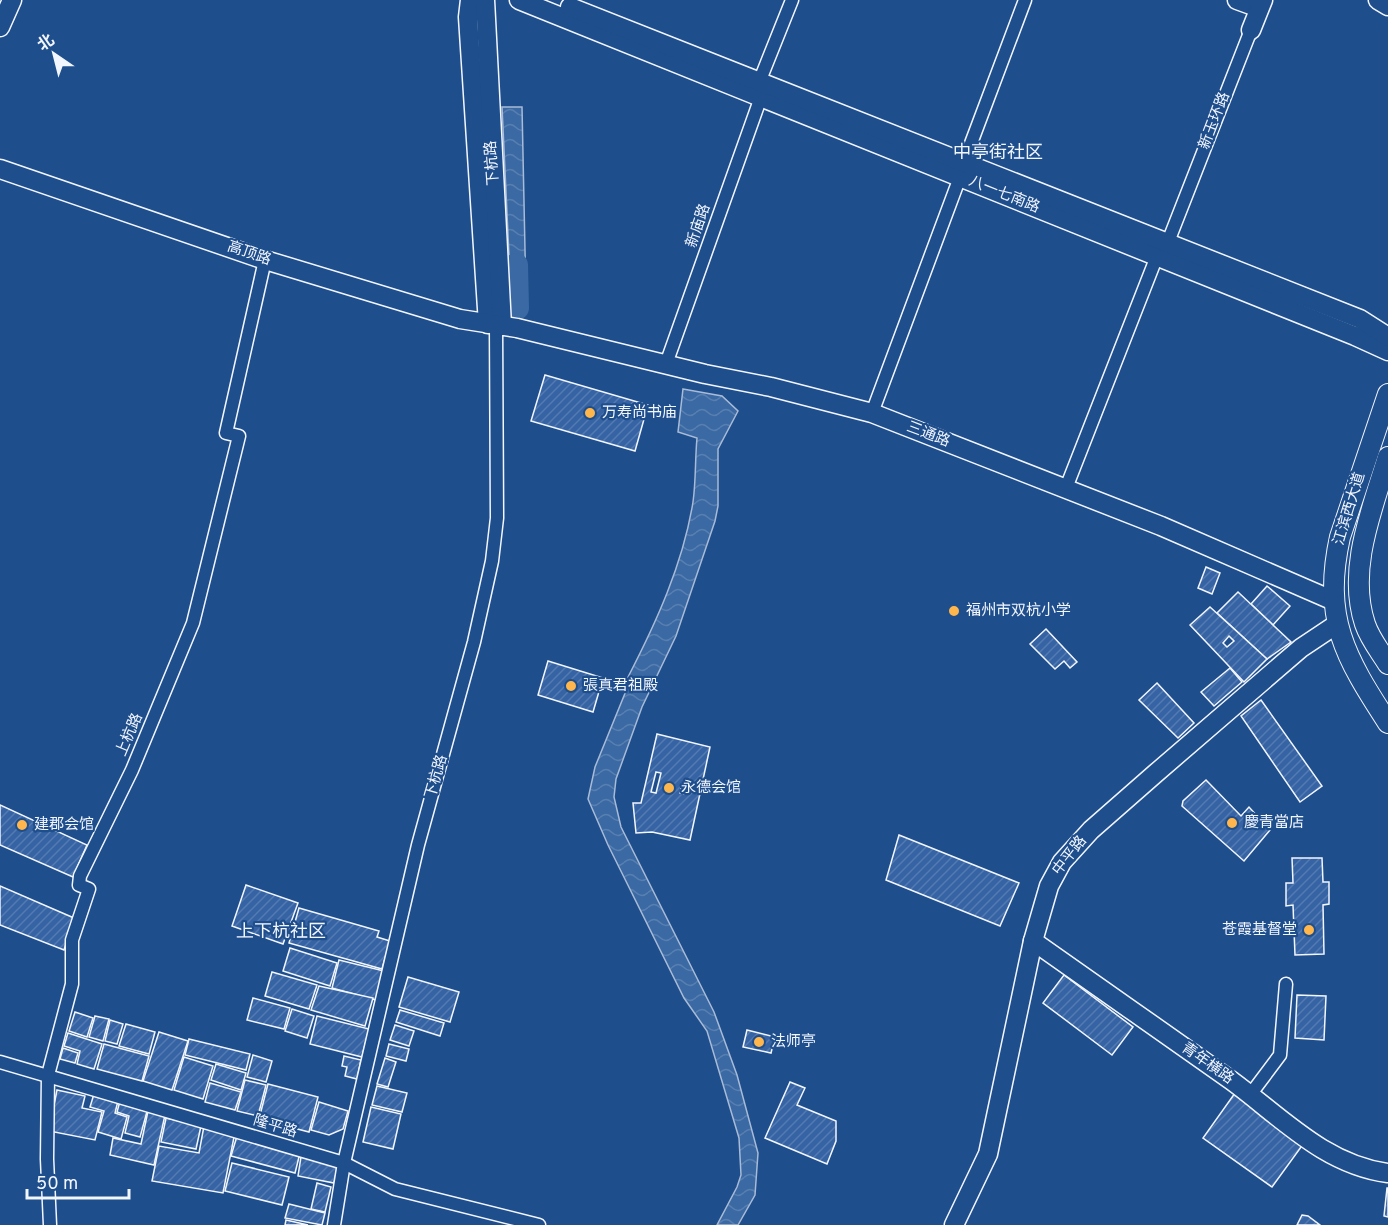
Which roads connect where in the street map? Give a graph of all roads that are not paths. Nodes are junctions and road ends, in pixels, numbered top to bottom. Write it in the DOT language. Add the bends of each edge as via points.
graph roads {
  1 [pos="12,0"];
  2 [pos="470,0"];
  3 [pos="485,0"];
  4 [pos="519,0"];
  5 [pos="551,0"];
  6 [pos="792,0"];
  7 [pos="1025,0"];
  8 [pos="1237,0"];
  9 [pos="1378,0"];
  10 [pos="1261,4"];
  11 [pos="1388,6"];
  12 [pos="0,27"];
  13 [pos="1251,30"];
  14 [pos="760,89"];
  15 [pos="0,169"];
  16 [pos="962,170"];
  17 [pos="1162,249"];
  18 [pos="265,260"];
  19 [pos="496,325"];
  20 [pos="1388,337"];
  21 [pos="1388,351"];
  22 [pos="666,364"];
  23 [pos="1388,394"];
  24 [pos="872,413"];
  25 [pos="1388,458"];
  26 [pos="1066,488"];
  27 [pos="1334,601"];
  28 [pos="1337,624"];
  29 [pos="1388,664"];
  30 [pos="1388,723"];
  31 [pos="1033,941"];
  32 [pos="1286,984"];
  33 [pos="0,1062"];
  34 [pos="48,1075"];
  35 [pos="1250,1095"];
  36 [pos="344,1163"];
  37 [pos="1388,1173"];
  38 [pos="50,1225"];
  39 [pos="334,1225"];
  40 [pos="538,1225"];
  41 [pos="954,1225"];
  1 -- 12 [label="street"];
  2 -- 19 [label="street, 下杭路" via="468,17"];
  3 -- 19 [label="street, 下杭路"];
  4 -- 14 [label="street, 八一七南路"];
  5 -- 14 [label="street, 八一七南路"];
  6 -- 14 [label="street, 新庙路"];
  7 -- 16 [label="street"];
  8 -- 10 [label="street"];
  9 -- 11 [label="street"];
  10 -- 13 [label="street, 新玉环路"];
  13 -- 17 [label="street, 新玉环路"];
  14 -- 16 [label="street, 八一七南路"];
  14 -- 22 [label="street, 新庙路"];
  15 -- 18 [label="street, 高顶路"];
  16 -- 17 [label="street, 八一七南路"];
  16 -- 24 [label="street"];
  17 -- 20 [label="street, 八一七南路" via="1360,319"];
  17 -- 21 [label="street, 八一七南路"];
  17 -- 26 [label="street, 新玉环路"];
  18 -- 19 [label="street, 高顶路" via="460,319"];
  18 -- 34 [label="street, 上杭路" via="226,433 239,436 193,623 136,759 80,876 80,885 89,889 72,940 72,984"];
  19 -- 22 [label="street, 三通路"];
  19 -- 36 [label="street, 下杭路" via="497,518 492,561 474,642 418,845"];
  22 -- 24 [label="street, 三通路"];
  23 -- 27 [label="main road, 江滨西大道" via="1340,537"];
  24 -- 26 [label="street, 三通路"];
  25 -- 29 [label="main road, 江滨西大道" via="1363,545 1360,573 1364,623"];
  26 -- 27 [label="street, 三通路"];
  27 -- 28 [label="main road, 江滨西大道"];
  28 -- 30 [label="main road, 江滨西大道" via="1355,672"];
  28 -- 31 [label="street, 中平路" via="1301,648 1075,846 1054,874"];
  31 -- 35 [label="street, 青年横路"];
  31 -- 41 [label="street, 中平路" via="988,1154"];
  32 -- 35 [label="street" via="1280,1055"];
  33 -- 34 [label="street, 隆平路"];
  34 -- 36 [label="street, 隆平路"];
  34 -- 38 [label="street, 上杭路" via="46,1159"];
  35 -- 37 [label="street, 青年横路" via="1331,1155"];
  36 -- 39 [label="street, 下杭路"];
  36 -- 40 [label="street, 隆平路" via="395,1189"];
}
